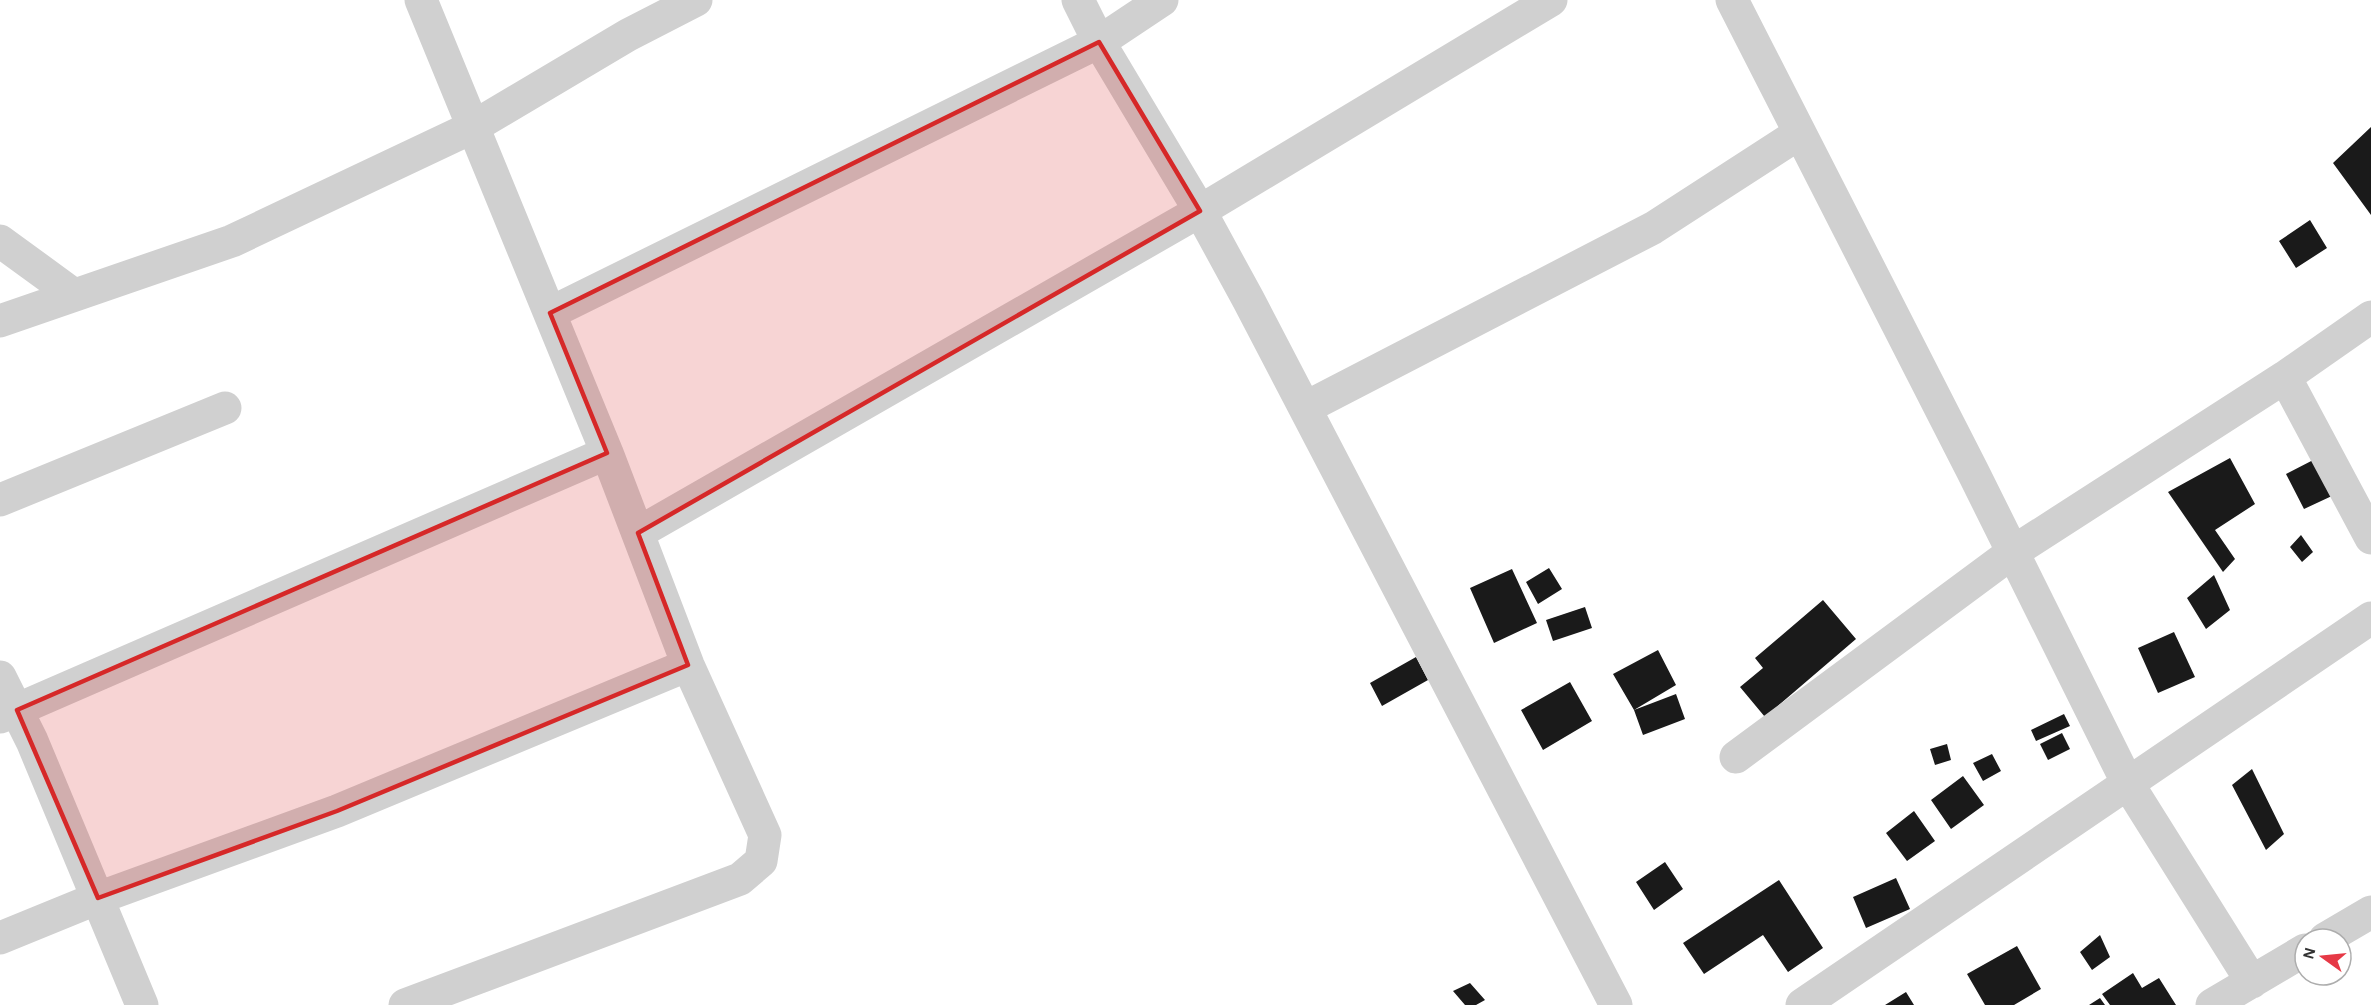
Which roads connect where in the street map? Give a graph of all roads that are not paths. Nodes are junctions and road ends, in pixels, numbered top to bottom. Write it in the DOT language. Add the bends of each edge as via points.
graph roads {
  1 [pos="421,0"];
  2 [pos="696,0"];
  3 [pos="1078,0"];
  4 [pos="1162,0"];
  5 [pos="1551,0"];
  6 [pos="1732,0"];
  7 [pos="1099,42"];
  8 [pos="473,127"];
  9 [pos="1800,133"];
  10 [pos="1200,211"];
  11 [pos="0,241"];
  12 [pos="74,296"];
  13 [pos="550,314"];
  14 [pos="2371,317"];
  15 [pos="0,321"];
  16 [pos="2285,377"];
  17 [pos="225,408"];
  18 [pos="1305,408"];
  19 [pos="607,453"];
  20 [pos="0,500"];
  21 [pos="638,533"];
  22 [pos="2371,538"];
  23 [pos="2013,552"];
  24 [pos="2371,618"];
  25 [pos="688,665"];
  26 [pos="0,677"];
  27 [pos="8,713"];
  28 [pos="1736,757"];
  29 [pos="2128,784"];
  30 [pos="98,898"];
  31 [pos="2371,912"];
  32 [pos="2345,927"];
  33 [pos="0,938"];
  34 [pos="2293,957"];
  35 [pos="2252,982"];
  36 [pos="142,1005"];
  37 [pos="405,1005"];
  38 [pos="1616,1005"];
  39 [pos="1802,1005"];
  40 [pos="2212,1005"];
  1 -- 8 [label="street"];
  2 -- 8 [label="street"];
  3 -- 7 [label="street"];
  4 -- 7 [label="street"];
  5 -- 10 [label="street"];
  6 -- 9 [label="street"];
  7 -- 10 [label="street"];
  7 -- 13 [label="street"];
  8 -- 12 [label="street" via="232,241"];
  8 -- 13 [label="street"];
  9 -- 18 [label="street" via="1653,228"];
  9 -- 23 [label="street"];
  10 -- 18 [label="street"];
  10 -- 21 [label="street"];
  11 -- 12 [label="street"];
  12 -- 15 [label="street"];
  13 -- 19 [label="street"];
  14 -- 16 [label="street"];
  16 -- 22 [label="street"];
  16 -- 23 [label="street"];
  17 -- 20 [label="street"];
  18 -- 38 [label="street"];
  19 -- 21 [label="street"];
  19 -- 27 [label="street"];
  21 -- 25 [label="street"];
  23 -- 28 [label="street"];
  23 -- 29 [label="street"];
  24 -- 29 [label="street"];
  25 -- 30 [label="street" via="337,811"];
  25 -- 37 [label="street" via="765,835 761,861 740,879 709,892"];
  26 -- 27 [label="street"];
  27 -- 30 [label="street"];
  29 -- 35 [label="street"];
  29 -- 39 [label="street"];
  30 -- 33 [label="street"];
  30 -- 36 [label="street"];
  31 -- 32 [label="street"];
  34 -- 35 [label="street"];
  35 -- 40 [label="street"];
}
